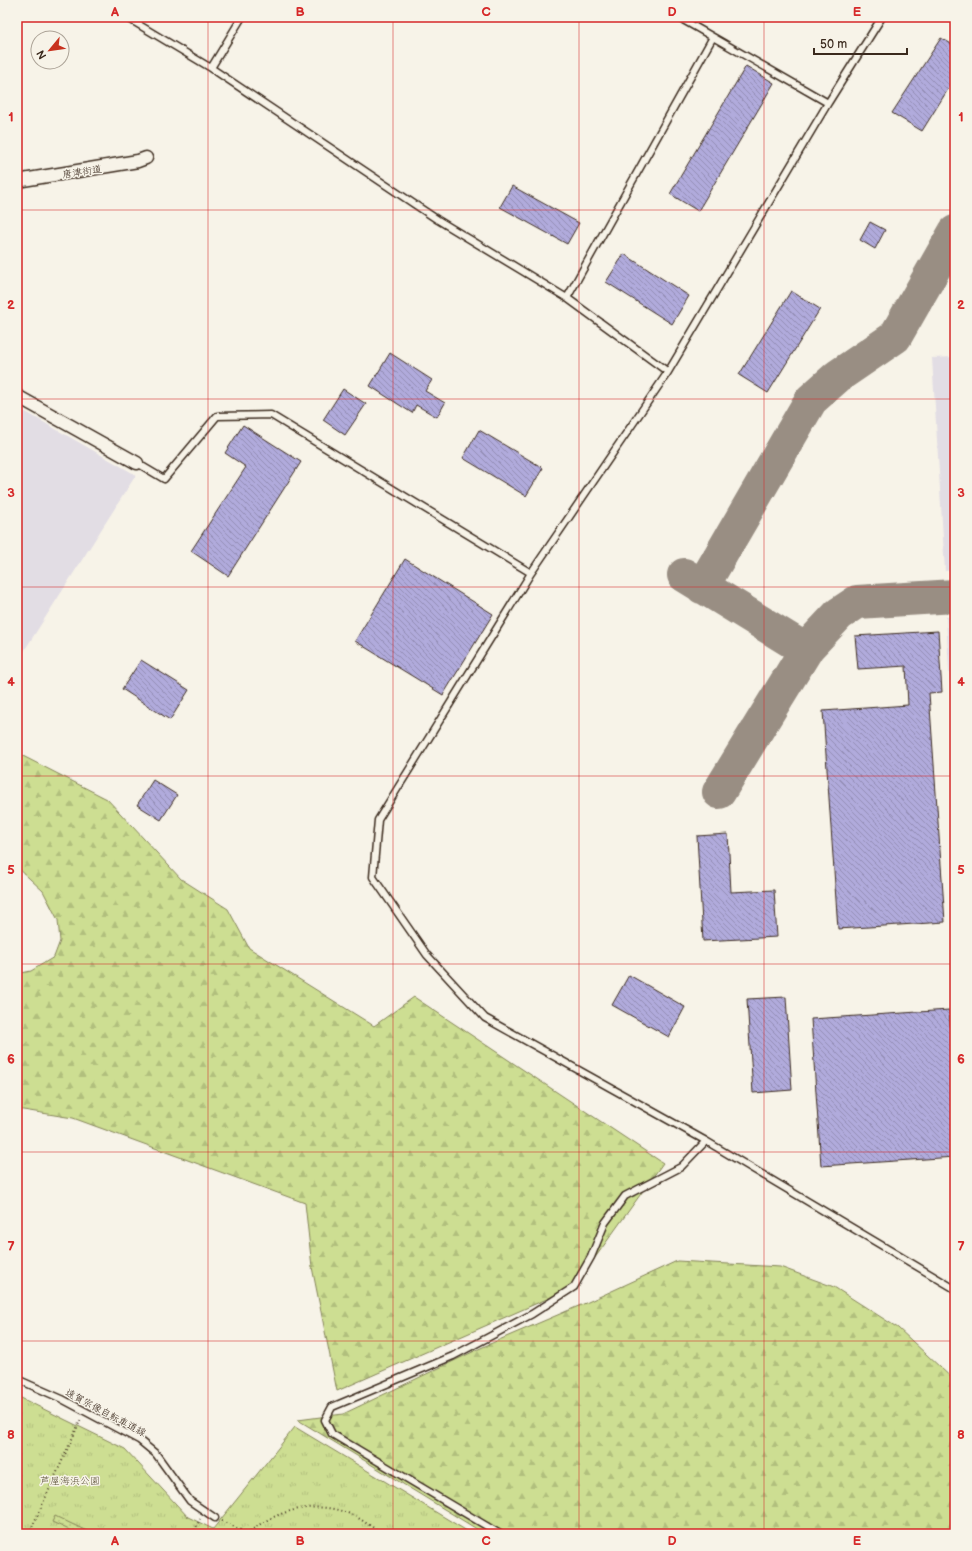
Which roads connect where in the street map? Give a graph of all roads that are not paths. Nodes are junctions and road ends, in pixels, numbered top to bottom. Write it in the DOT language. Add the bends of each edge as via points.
graph roads {
  1 [pos="126,17"];
  2 [pos="242,17"];
  3 [pos="678,17"];
  4 [pos="882,17"];
  5 [pos="713,37"];
  6 [pos="211,68"];
  7 [pos="828,103"];
  8 [pos="146,158"];
  9 [pos="17,181"];
  10 [pos="567,298"];
  11 [pos="668,372"];
  12 [pos="17,396"];
  13 [pos="138,463"];
  14 [pos="531,573"];
  15 [pos="706,1141"];
  16 [pos="955,1289"];
  17 [pos="17,1379"];
  18 [pos="215,1518"];
  19 [pos="500,1534"];
  1 -- 6 [label="lane"];
  2 -- 6 [label="lane"];
  3 -- 5 [label="lane"];
  4 -- 7 [label="lane"];
  5 -- 7 [label="lane"];
  5 -- 10 [label="lane"];
  6 -- 10 [label="lane" via="438,220"];
  7 -- 11 [label="lane"];
  8 -- 9 [label="street, 唐津街道" via="138,162"];
  10 -- 11 [label="lane"];
  11 -- 14 [label="lane"];
  12 -- 13 [label="street"];
  13 -- 14 [label="lane" via="164,479 217,416 271,415"];
  14 -- 15 [label="lane" via="378,820 373,877 427,955 485,1018"];
  15 -- 16 [label="lane"];
  15 -- 19 [label="lane" via="681,1167 625,1196 605,1223 591,1257 574,1287 532,1314 453,1356 332,1407 325,1420 332,1434"];
  17 -- 18 [label="lane, 遠賀宗像自転車道線" via="62,1399 139,1440 156,1454 190,1501"];
}
